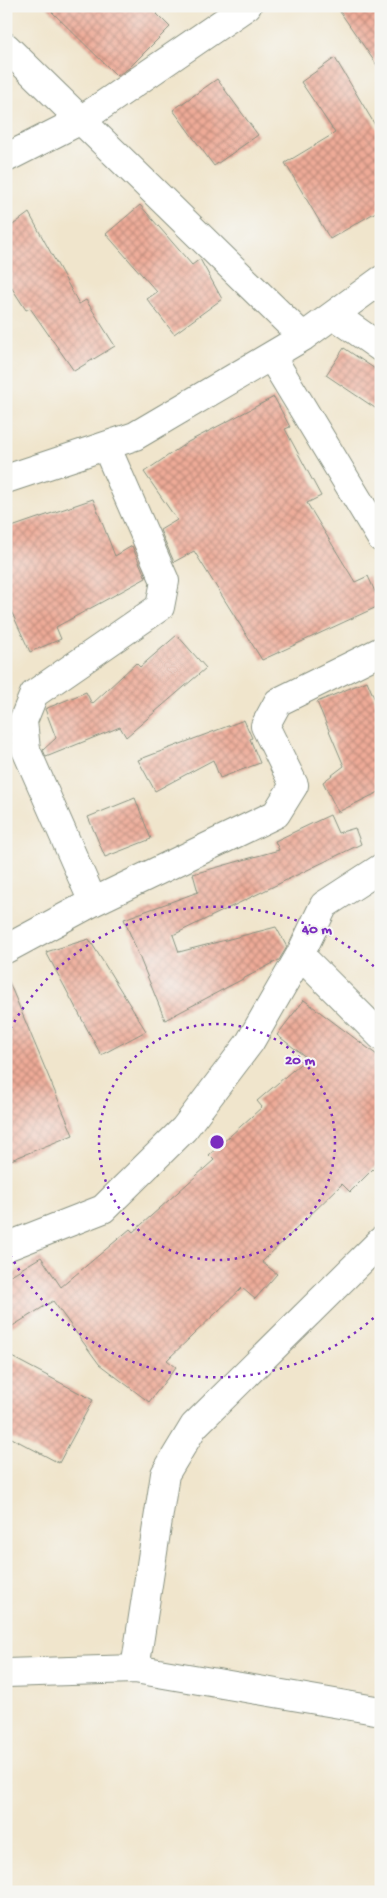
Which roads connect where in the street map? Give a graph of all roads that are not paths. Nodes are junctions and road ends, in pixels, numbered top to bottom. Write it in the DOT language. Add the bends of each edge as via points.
graph roads {
  1 [pos="247,6"];
  2 [pos="6,47"];
  3 [pos="81,120"];
  4 [pos="6,158"];
  5 [pos="381,280"];
  6 [pos="334,315"];
  7 [pos="303,337"];
  8 [pos="381,348"];
  9 [pos="271,356"];
  10 [pos="106,446"];
  11 [pos="6,479"];
  12 [pos="381,538"];
  13 [pos="381,651"];
  14 [pos="381,868"];
  15 [pos="93,902"];
  16 [pos="6,949"];
  17 [pos="300,955"];
  18 [pos="381,1036"];
  19 [pos="381,1241"];
  20 [pos="6,1247"];
  21 [pos="135,1669"];
  22 [pos="6,1673"];
  23 [pos="381,1711"];
  1 -- 3 [label="street"];
  2 -- 3 [label="street"];
  3 -- 4 [label="street"];
  3 -- 7 [label="street"];
  5 -- 6 [label="street"];
  6 -- 7 [label="street"];
  6 -- 8 [label="street"];
  7 -- 9 [label="street"];
  9 -- 10 [label="street" via="135,436"];
  9 -- 12 [label="street"];
  10 -- 11 [label="street"];
  10 -- 15 [label="street" via="164,581 160,607 34,694 23,721 26,750"];
  13 -- 15 [label="street" via="278,702 265,726 294,784 276,814"];
  14 -- 17 [label="street" via="324,905"];
  15 -- 16 [label="street"];
  17 -- 18 [label="street"];
  17 -- 20 [label="street" via="250,1042 184,1129 103,1209"];
  19 -- 21 [label="street" via="194,1426 165,1474"];
  21 -- 22 [label="street"];
  21 -- 23 [label="street"];
}
